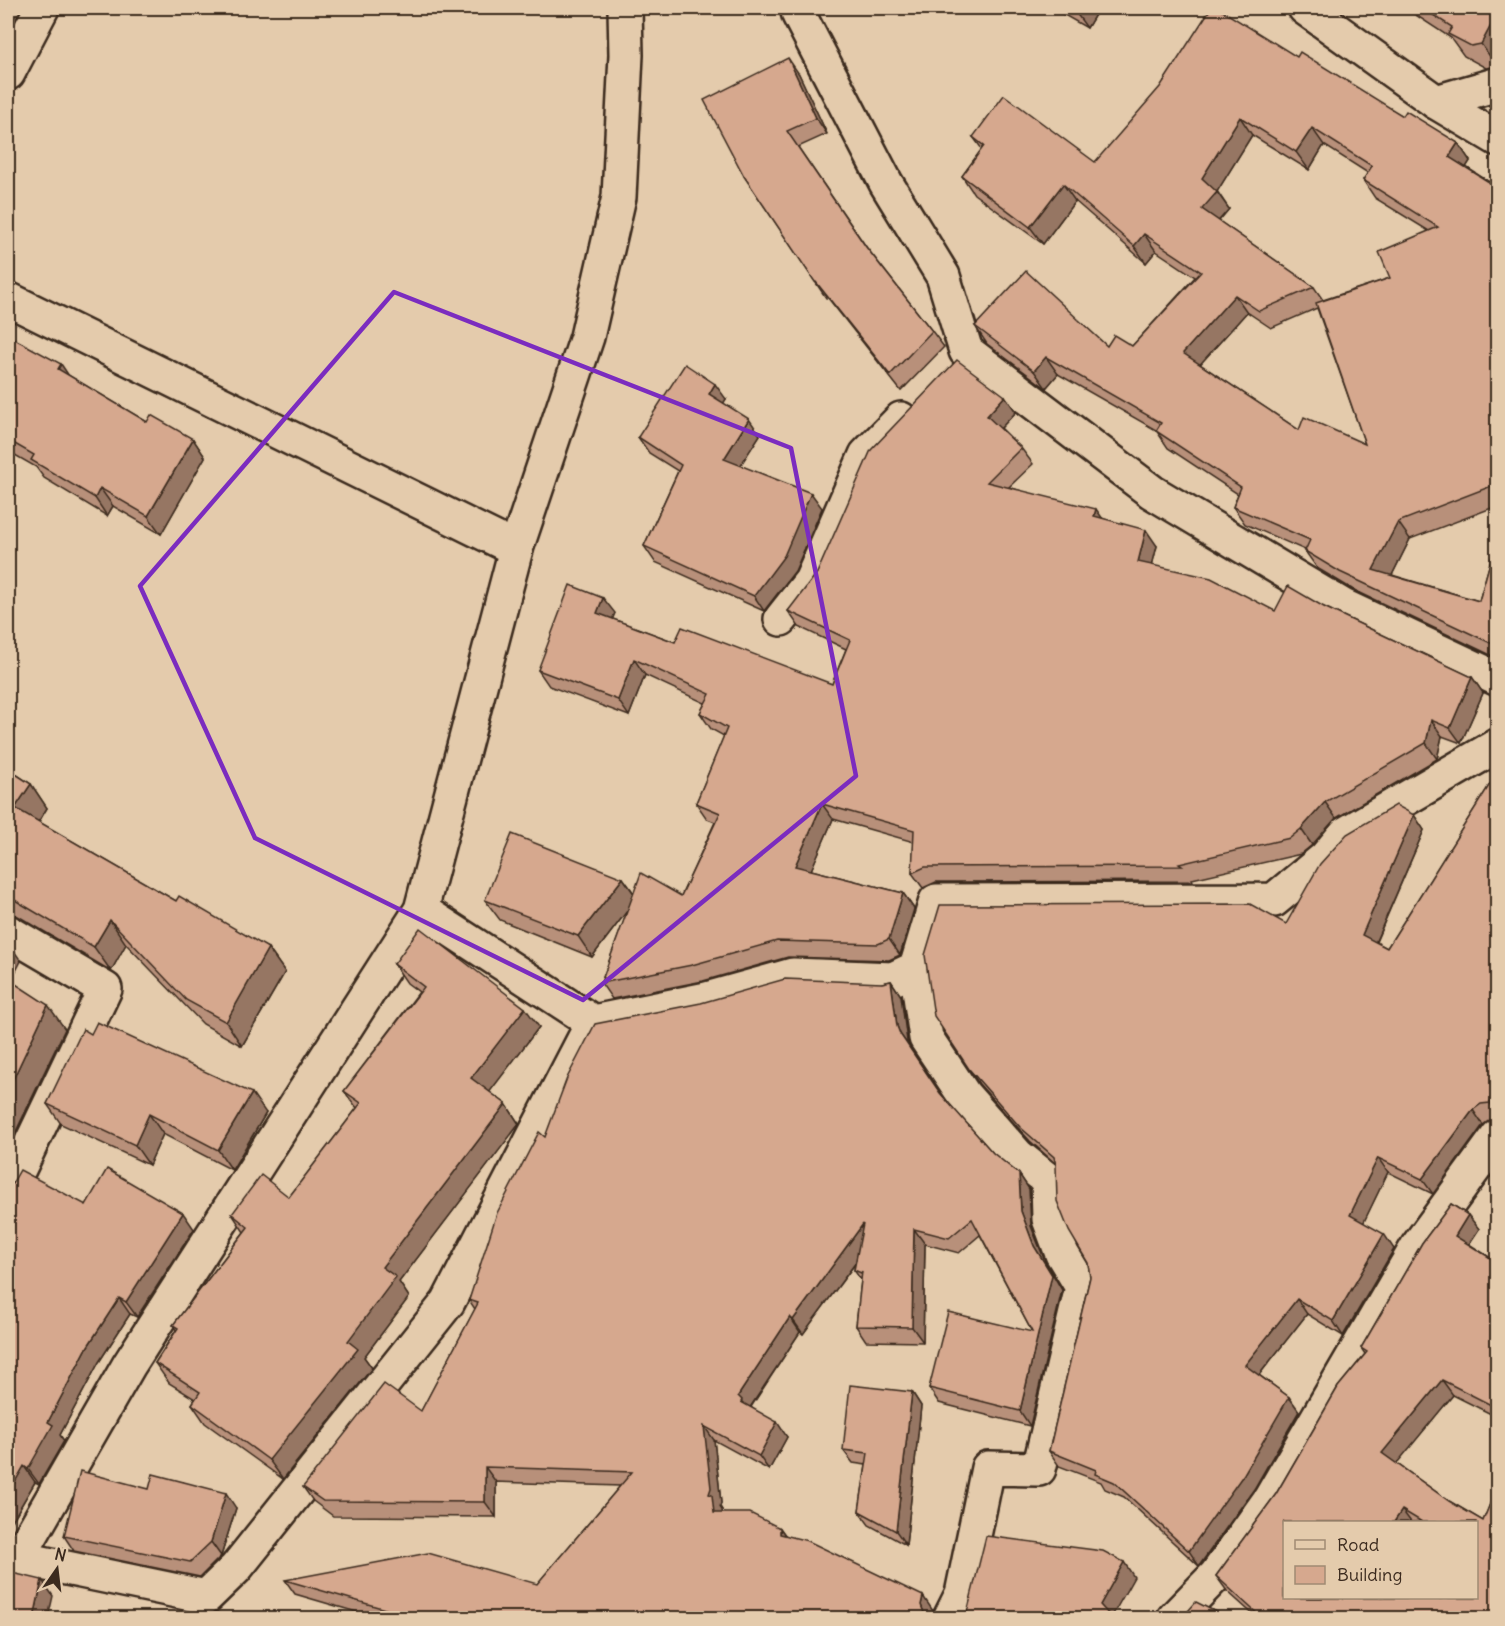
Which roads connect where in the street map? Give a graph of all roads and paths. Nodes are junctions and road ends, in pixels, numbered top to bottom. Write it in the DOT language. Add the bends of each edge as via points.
graph roads {
  1 [pos="42,8"];
  2 [pos="625,8"];
  3 [pos="798,8"];
  4 [pos="1305,8"];
  5 [pos="8,73"];
  6 [pos="1497,84"];
  7 [pos="1436,102"];
  8 [pos="1497,139"];
  9 [pos="8,299"];
  10 [pos="966,351"];
  11 [pos="943,375"];
  12 [pos="920,399"];
  13 [pos="516,549"];
  14 [pos="781,619"];
  15 [pos="1497,679"];
  16 [pos="1497,745"];
  17 [pos="421,910"];
  18 [pos="8,932"];
  19 [pos="916,968"];
  20 [pos="593,1022"];
  21 [pos="1497,1136"];
  22 [pos="10,1181"];
  23 [pos="11,1559"];
  24 [pos="950,1618"];
  25 [pos="1174,1618"];
  1 -- 5 [label="street"];
  2 -- 13 [label="street" via="619,197 587,337"];
  3 -- 10 [label="street" via="886,183 943,276"];
  4 -- 7 [label="street"];
  6 -- 7 [label="street"];
  7 -- 8 [label="street"];
  9 -- 13 [label="street"];
  10 -- 11 [label="street"];
  10 -- 15 [label="street" via="1152,492 1343,606"];
  12 -- 14 [label="street" via="866,456 811,581"];
  13 -- 17 [label="street"];
  16 -- 19 [label="street" via="1345,834 1325,858 1274,900 936,901"];
  17 -- 20 [label="street"];
  17 -- 23 [label="street" via="129,1365"];
  18 -- 22 [label="street" via="105,989"];
  19 -- 20 [label="street" via="893,979 793,975 706,999"];
  19 -- 24 [label="street" via="926,1038 964,1095 1017,1155 1048,1180 1049,1219 1062,1254 1082,1287 1039,1469 988,1468 962,1594"];
  20 -- 23 [label="street" via="448,1302 236,1568 206,1597"];
  21 -- 25 [label="street" via="1417,1247 1270,1499 1216,1575"];
}
